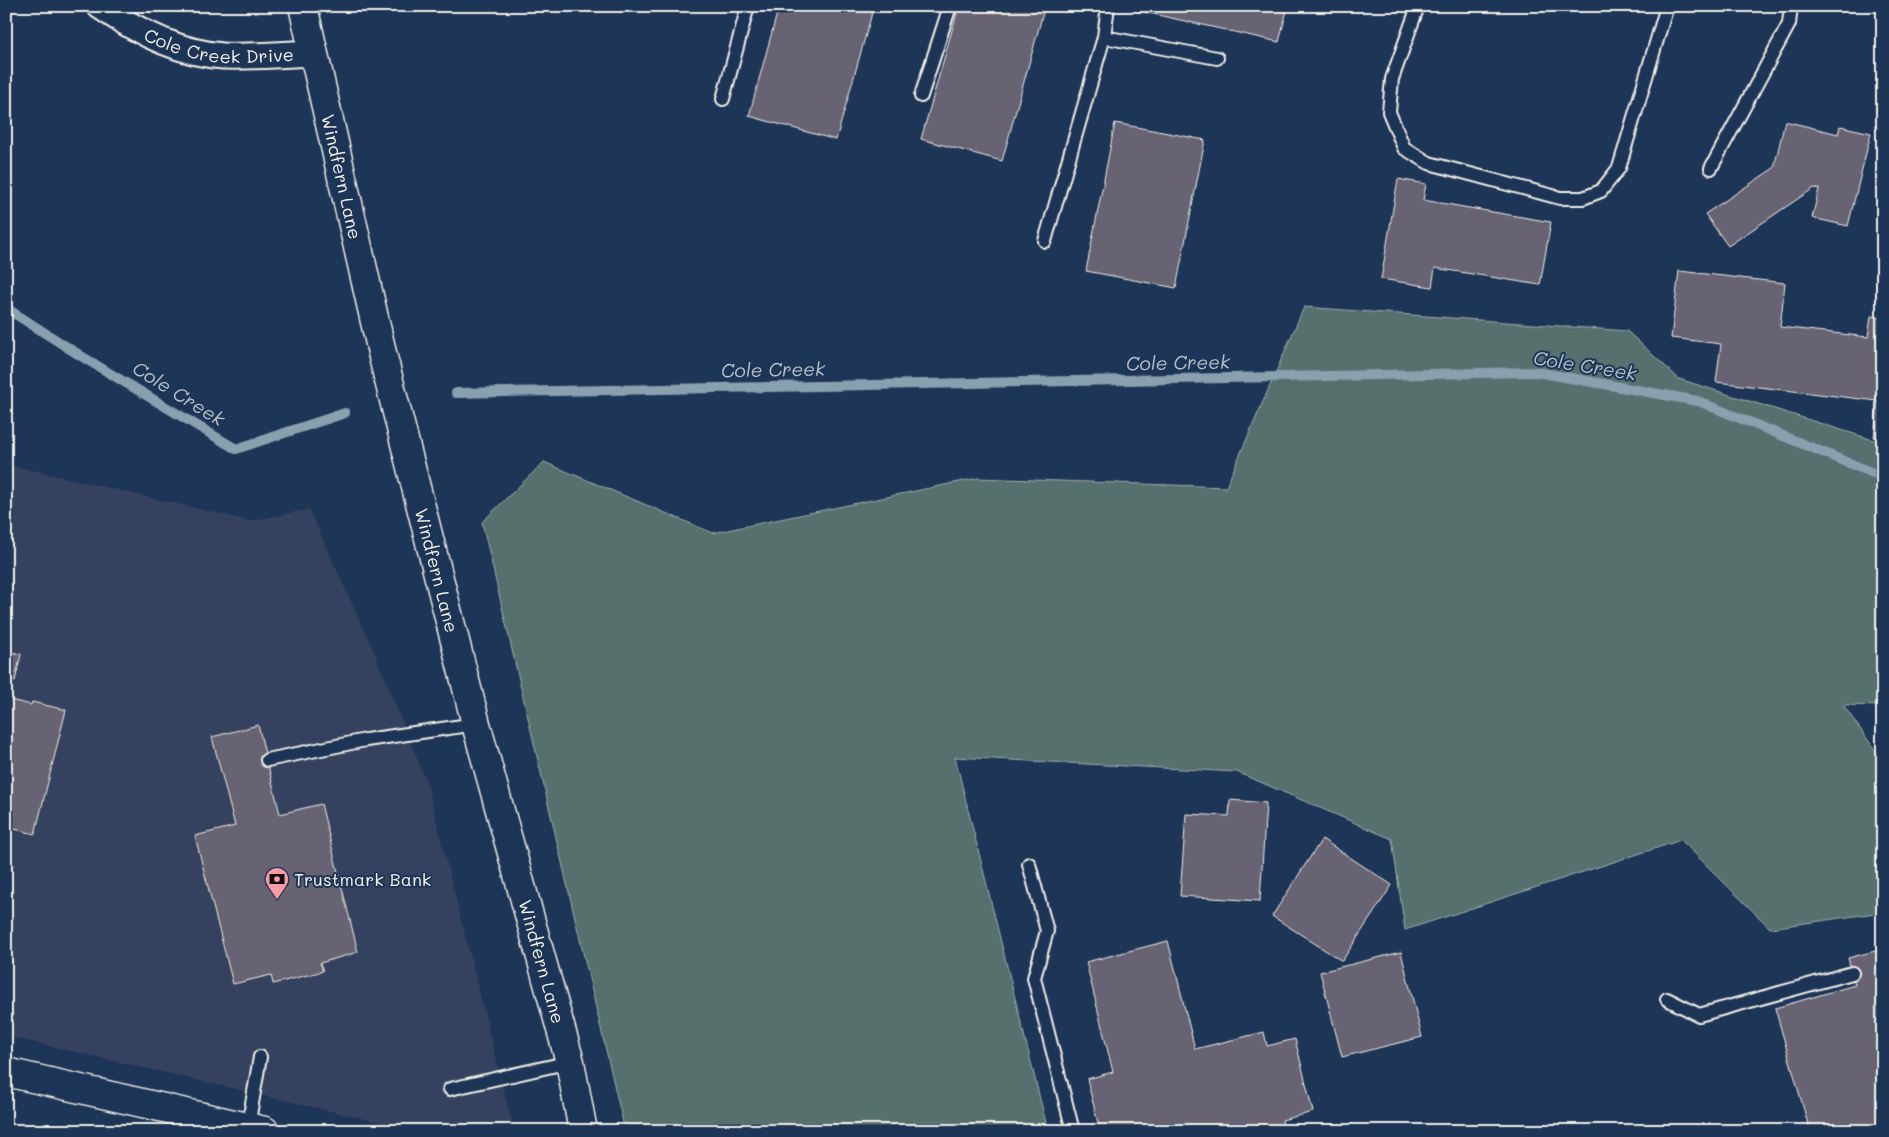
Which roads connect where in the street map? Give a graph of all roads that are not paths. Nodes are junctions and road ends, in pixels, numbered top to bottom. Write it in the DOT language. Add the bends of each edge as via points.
graph roads {
  1 [pos="100,6"];
  2 [pos="303,6"];
  3 [pos="748,6"];
  4 [pos="950,6"];
  5 [pos="1108,6"];
  6 [pos="1418,6"];
  7 [pos="1667,6"];
  8 [pos="1791,6"];
  9 [pos="1104,37"];
  10 [pos="314,52"];
  11 [pos="1217,58"];
  12 [pos="920,96"];
  13 [pos="723,99"];
  14 [pos="1711,168"];
  15 [pos="1045,241"];
  16 [pos="476,724"];
  17 [pos="267,760"];
  18 [pos="1029,864"];
  19 [pos="1852,973"];
  20 [pos="1666,999"];
  21 [pos="260,1057"];
  22 [pos="570,1062"];
  23 [pos="6,1072"];
  24 [pos="450,1089"];
  25 [pos="257,1129"];
  26 [pos="582,1131"];
  27 [pos="1073,1131"];
  1 -- 10 [label="street, Cole Creek Drive" via="160,40 190,51 223,56"];
  2 -- 10 [label="street, Windfern Lane"];
  3 -- 13 [label="lane"];
  4 -- 12 [label="lane"];
  5 -- 9 [label="lane"];
  6 -- 7 [label="lane" via="1392,79 1389,112 1404,148 1429,163 1560,198 1583,198 1601,191 1619,168"];
  8 -- 14 [label="lane" via="1789,24"];
  9 -- 11 [label="lane"];
  9 -- 15 [label="lane"];
  10 -- 16 [label="street, Windfern Lane" via="383,357"];
  16 -- 17 [label="lane" via="366,740"];
  16 -- 22 [label="street, Windfern Lane"];
  18 -- 27 [label="lane" via="1047,931 1034,978"];
  19 -- 20 [label="lane" via="1698,1015"];
  21 -- 25 [label="lane"];
  22 -- 24 [label="lane"];
  22 -- 26 [label="street, Windfern Lane"];
  23 -- 25 [label="street"];
}
